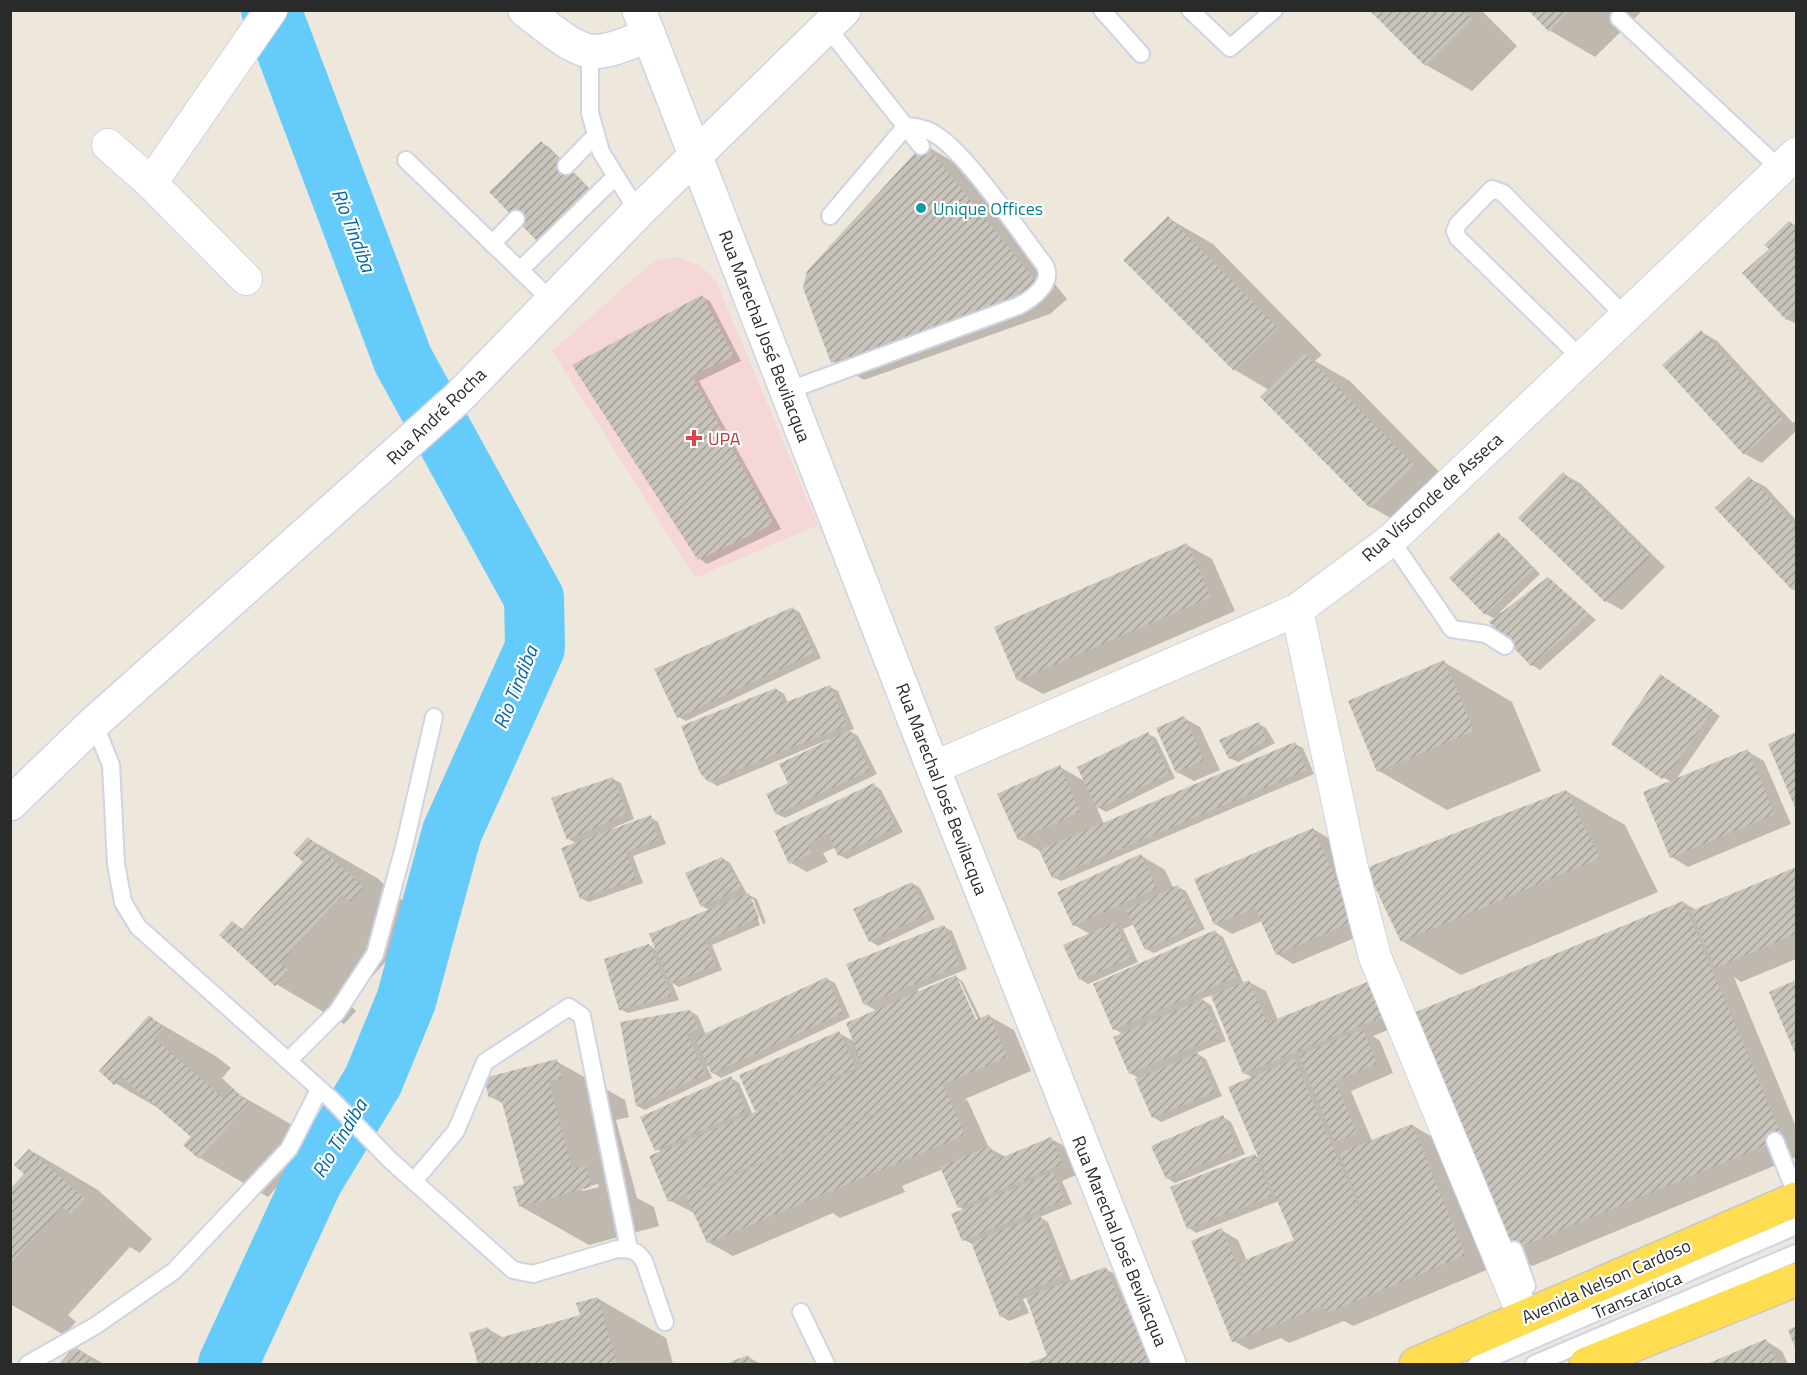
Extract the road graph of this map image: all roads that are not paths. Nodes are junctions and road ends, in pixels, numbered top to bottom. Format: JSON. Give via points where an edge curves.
{"nodes":[{"id":1,"x":272,"y":10,"type":"edge"},
{"id":2,"x":525,"y":10,"type":"edge"},
{"id":3,"x":1102,"y":10,"type":"edge"},
{"id":4,"x":1190,"y":10,"type":"edge"},
{"id":5,"x":1274,"y":10,"type":"edge"},
{"id":6,"x":1618,"y":18,"type":"dead end"},
{"id":7,"x":835,"y":19,"type":"edge"},
{"id":8,"x":644,"y":23,"type":"edge"},
{"id":9,"x":590,"y":51,"type":"junction"},
{"id":10,"x":1141,"y":54,"type":"dead end"},
{"id":11,"x":906,"y":126,"type":"junction"},
{"id":12,"x":596,"y":135,"type":"junction"},
{"id":13,"x":108,"y":145,"type":"dead end"},
{"id":14,"x":921,"y":146,"type":"dead end"},
{"id":15,"x":695,"y":157,"type":"junction"},
{"id":16,"x":406,"y":160,"type":"dead end"},
{"id":17,"x":1788,"y":161,"type":"edge"},
{"id":18,"x":566,"y":166,"type":"dead end"},
{"id":19,"x":615,"y":177,"type":"junction"},
{"id":20,"x":151,"y":183,"type":"junction"},
{"id":21,"x":638,"y":212,"type":"junction"},
{"id":22,"x":830,"y":216,"type":"dead end"},
{"id":23,"x":516,"y":219,"type":"dead end"},
{"id":24,"x":492,"y":244,"type":"junction"},
{"id":25,"x":520,"y":270,"type":"junction"},
{"id":26,"x":246,"y":279,"type":"dead end"},
{"id":27,"x":552,"y":301,"type":"junction"},
{"id":28,"x":1625,"y":316,"type":"junction"},
{"id":29,"x":1581,"y":358,"type":"junction"},
{"id":30,"x":787,"y":392,"type":"junction"},
{"id":31,"x":1391,"y":540,"type":"junction"},
{"id":32,"x":1297,"y":610,"type":"junction"},
{"id":33,"x":1505,"y":646,"type":"dead end"},
{"id":34,"x":434,"y":717,"type":"dead end"},
{"id":35,"x":94,"y":723,"type":"junction"},
{"id":36,"x":933,"y":768,"type":"junction"},
{"id":37,"x":10,"y":804,"type":"edge"},
{"id":38,"x":288,"y":1062,"type":"junction"},
{"id":39,"x":325,"y":1095,"type":"junction"},
{"id":40,"x":1775,"y":1142,"type":"dead end"},
{"id":41,"x":414,"y":1181,"type":"junction"},
{"id":42,"x":1797,"y":1194,"type":"edge"},
{"id":43,"x":1797,"y":1199,"type":"edge"},
{"id":44,"x":1797,"y":1226,"type":"edge"},
{"id":45,"x":629,"y":1249,"type":"junction"},
{"id":46,"x":1514,"y":1250,"type":"dead end"},
{"id":47,"x":1797,"y":1253,"type":"edge"},
{"id":48,"x":1797,"y":1280,"type":"edge"},
{"id":49,"x":801,"y":1312,"type":"dead end"},
{"id":50,"x":1530,"y":1315,"type":"junction"},
{"id":51,"x":665,"y":1322,"type":"dead end"},
{"id":52,"x":28,"y":1365,"type":"edge"},
{"id":53,"x":826,"y":1365,"type":"edge"},
{"id":54,"x":1169,"y":1365,"type":"edge"},
{"id":55,"x":1416,"y":1365,"type":"edge"},
{"id":56,"x":1477,"y":1365,"type":"edge"},
{"id":57,"x":1534,"y":1365,"type":"edge"},
{"id":58,"x":1586,"y":1365,"type":"edge"},
{"id":59,"x":1615,"y":1365,"type":"edge"},
{"id":60,"x":1626,"y":1365,"type":"edge"}],
"edges":[{"from":1,"to":20,"type":"street"},
{"from":2,"to":9,"type":"street"},
{"from":3,"to":10,"type":"lane"},
{"from":4,"to":5,"type":"lane","via":[[1230,48]]},
{"from":6,"to":17,"type":"lane"},
{"from":7,"to":11,"type":"lane"},
{"from":7,"to":15,"type":"street","name":"Rua André Rocha"},
{"from":8,"to":9,"type":"street","via":[[616,47]]},
{"from":8,"to":15,"type":"street","name":"Rua Marechal José Bevilacqua"},
{"from":9,"to":12,"type":"lane","via":[[590,113]]},
{"from":11,"to":14,"type":"lane"},
{"from":11,"to":22,"type":"lane"},
{"from":11,"to":30,"type":"lane","via":[[934,133],[959,155],[1044,264],[1048,280],[1018,306]]},
{"from":12,"to":18,"type":"lane"},
{"from":12,"to":19,"type":"lane"},
{"from":13,"to":20,"type":"street"},
{"from":15,"to":21,"type":"street","name":"Rua André Rocha"},
{"from":15,"to":30,"type":"street","name":"Rua Marechal José Bevilacqua"},
{"from":16,"to":24,"type":"lane"},
{"from":17,"to":28,"type":"street","name":"Rua Visconde de Asseca"},
{"from":19,"to":21,"type":"lane"},
{"from":19,"to":25,"type":"lane"},
{"from":20,"to":26,"type":"street"},
{"from":21,"to":27,"type":"street","name":"Rua André Rocha"},
{"from":23,"to":24,"type":"lane"},
{"from":24,"to":25,"type":"lane"},
{"from":25,"to":27,"type":"lane"},
{"from":27,"to":35,"type":"street","name":"Rua André Rocha","via":[[393,458]]},
{"from":28,"to":29,"type":"street","name":"Rua Visconde de Asseca"},
{"from":28,"to":29,"type":"lane","via":[[1503,193],[1492,189],[1458,224],[1458,238]]},
{"from":29,"to":31,"type":"street","name":"Rua Visconde de Asseca"},
{"from":30,"to":36,"type":"street","name":"Rua Marechal José Bevilacqua"},
{"from":31,"to":32,"type":"street","name":"Rua Visconde de Asseca"},
{"from":31,"to":33,"type":"lane","via":[[1452,629],[1486,634]]},
{"from":32,"to":36,"type":"street","name":"Rua Visconde de Asseca"},
{"from":32,"to":50,"type":"street","via":[[1375,957]]},
{"from":34,"to":38,"type":"lane","via":[[375,954],[337,1012]]},
{"from":35,"to":37,"type":"street","name":"Rua André Rocha"},
{"from":35,"to":38,"type":"lane","via":[[111,765],[116,864],[123,902],[138,927]]},
{"from":36,"to":54,"type":"street","name":"Rua Marechal José Bevilacqua"},
{"from":38,"to":39,"type":"lane"},
{"from":39,"to":41,"type":"lane"},
{"from":39,"to":52,"type":"lane","via":[[289,1149],[174,1271],[95,1326]]},
{"from":40,"to":42,"type":"lane"},
{"from":41,"to":45,"type":"lane","via":[[513,1270],[523,1274]]},
{"from":41,"to":45,"type":"lane","via":[[456,1131],[485,1062],[569,1007],[582,1016]]},
{"from":43,"to":50,"type":"main road","name":"Avenida Nelson Cardoso"},
{"from":44,"to":56,"type":"lane","name":"Transcarioca"},
{"from":45,"to":51,"type":"lane","via":[[639,1253],[644,1261]]},
{"from":46,"to":50,"type":"lane"},
{"from":47,"to":57,"type":"lane","name":"Transcarioca"},
{"from":48,"to":58,"type":"main road"},
{"from":49,"to":53,"type":"lane"},
{"from":50,"to":55,"type":"main road","name":"Avenida Nelson Cardoso"},
{"from":59,"to":60,"type":"street"}]}
